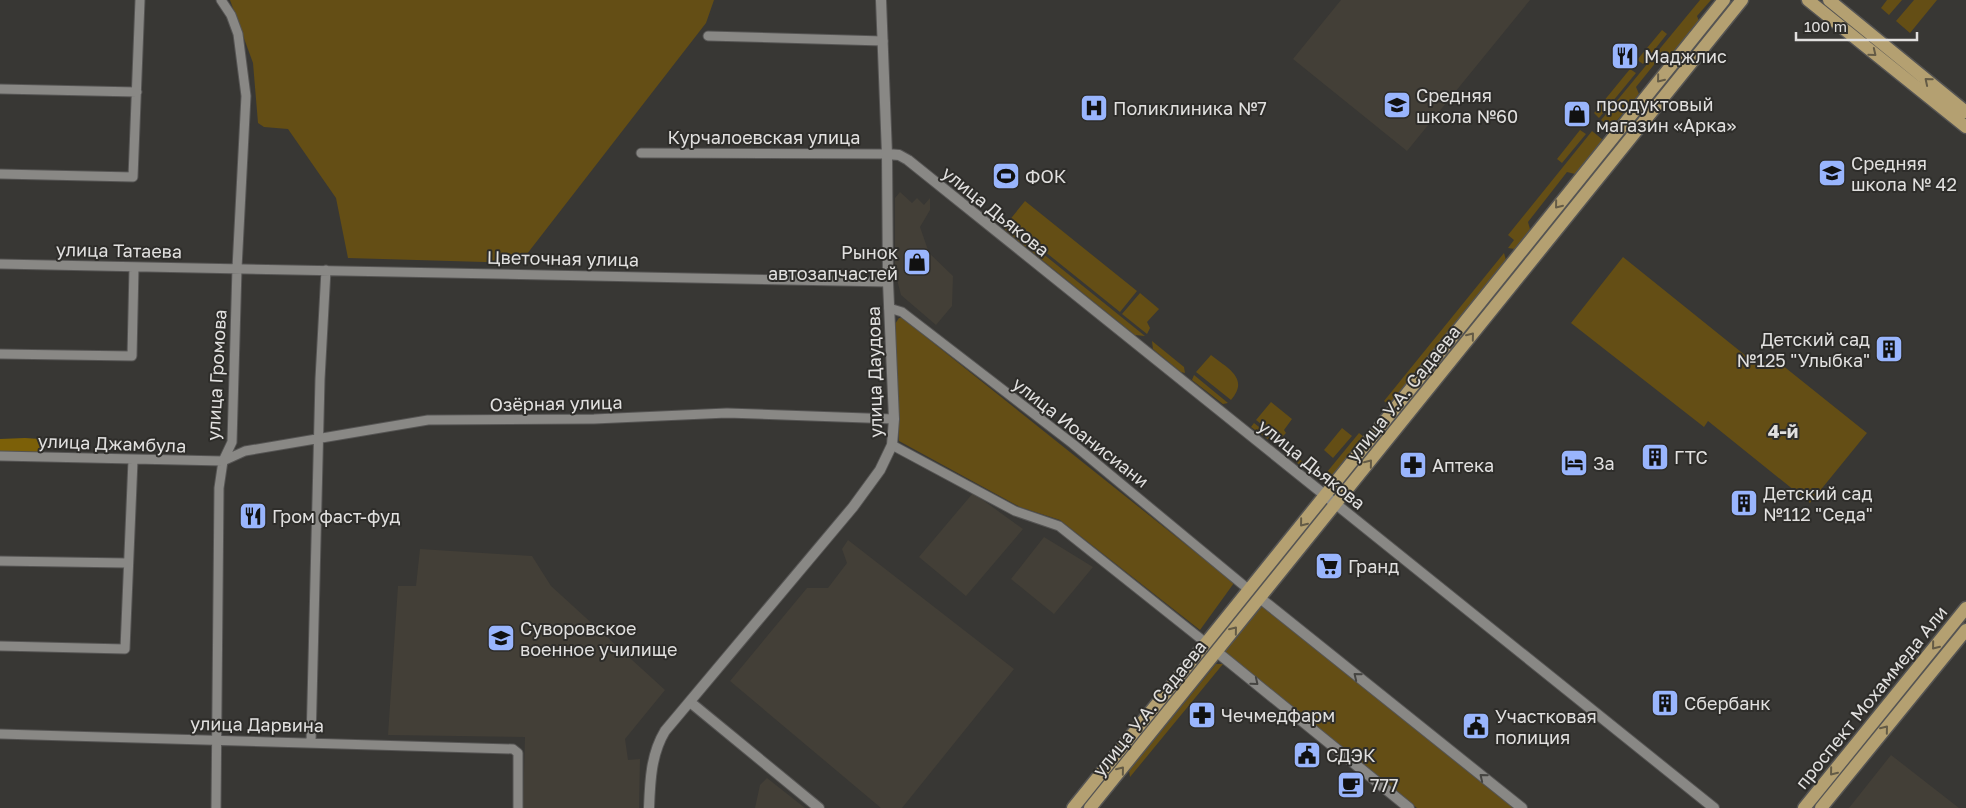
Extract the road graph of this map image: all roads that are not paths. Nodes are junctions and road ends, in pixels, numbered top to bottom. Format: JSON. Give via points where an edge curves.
{"nodes":[{"id":1,"x":140,"y":0,"type":"edge"},
{"id":2,"x":221,"y":0,"type":"edge"},
{"id":3,"x":881,"y":0,"type":"edge"},
{"id":4,"x":1724,"y":0,"type":"edge"},
{"id":5,"x":1742,"y":0,"type":"edge"},
{"id":6,"x":1808,"y":0,"type":"edge"},
{"id":7,"x":1829,"y":0,"type":"edge"},
{"id":8,"x":708,"y":36,"type":"dead end"},
{"id":9,"x":883,"y":41,"type":"junction"},
{"id":10,"x":0,"y":89,"type":"edge"},
{"id":11,"x":137,"y":92,"type":"junction"},
{"id":12,"x":1966,"y":112,"type":"edge"},
{"id":13,"x":1966,"y":128,"type":"edge"},
{"id":14,"x":640,"y":153,"type":"dead end"},
{"id":15,"x":886,"y":154,"type":"junction"},
{"id":16,"x":0,"y":174,"type":"edge"},
{"id":17,"x":0,"y":264,"type":"edge"},
{"id":18,"x":134,"y":267,"type":"junction"},
{"id":19,"x":237,"y":268,"type":"junction"},
{"id":20,"x":326,"y":270,"type":"junction"},
{"id":21,"x":888,"y":282,"type":"junction"},
{"id":22,"x":889,"y":308,"type":"junction"},
{"id":23,"x":0,"y":354,"type":"edge"},
{"id":24,"x":894,"y":419,"type":"junction"},
{"id":25,"x":319,"y":439,"type":"junction"},
{"id":26,"x":892,"y":445,"type":"junction"},
{"id":27,"x":0,"y":456,"type":"edge"},
{"id":28,"x":133,"y":460,"type":"junction"},
{"id":29,"x":223,"y":461,"type":"junction"},
{"id":30,"x":1325,"y":495,"type":"junction"},
{"id":31,"x":1336,"y":504,"type":"junction"},
{"id":32,"x":0,"y":560,"type":"edge"},
{"id":33,"x":127,"y":563,"type":"junction"},
{"id":34,"x":1248,"y":590,"type":"junction"},
{"id":35,"x":1260,"y":598,"type":"junction"},
{"id":36,"x":1966,"y":608,"type":"edge"},
{"id":37,"x":1966,"y":630,"type":"edge"},
{"id":38,"x":1206,"y":643,"type":"junction"},
{"id":39,"x":0,"y":646,"type":"edge"},
{"id":40,"x":1217,"y":652,"type":"junction"},
{"id":41,"x":690,"y":702,"type":"junction"},
{"id":42,"x":0,"y":734,"type":"edge"},
{"id":43,"x":218,"y":739,"type":"junction"},
{"id":44,"x":311,"y":742,"type":"junction"},
{"id":45,"x":216,"y":808,"type":"edge"},
{"id":46,"x":518,"y":808,"type":"edge"},
{"id":47,"x":649,"y":808,"type":"edge"},
{"id":48,"x":819,"y":808,"type":"edge"},
{"id":49,"x":1073,"y":808,"type":"edge"},
{"id":50,"x":1090,"y":808,"type":"edge"},
{"id":51,"x":1410,"y":808,"type":"edge"},
{"id":52,"x":1522,"y":808,"type":"edge"},
{"id":53,"x":1714,"y":808,"type":"edge"},
{"id":54,"x":1804,"y":808,"type":"edge"},
{"id":55,"x":1821,"y":808,"type":"edge"}],
"edges":[{"from":1,"to":11,"type":"street"},
{"from":2,"to":19,"type":"street","name":"улица Громова","via":[[231,14],[238,34],[246,96]]},
{"from":3,"to":9,"type":"street","name":"улица Даудова"},
{"from":4,"to":30,"type":"main road","name":"улица У.А. Садаева","one_way":true},
{"from":31,"to":5,"type":"main road","name":"улица У.А. Садаева","one_way":true},
{"from":6,"to":13,"type":"main road","one_way":true},
{"from":12,"to":7,"type":"main road","one_way":true},
{"from":8,"to":9,"type":"street"},
{"from":9,"to":15,"type":"street","name":"улица Даудова"},
{"from":10,"to":11,"type":"street"},
{"from":11,"to":16,"type":"street","via":[[133,178]]},
{"from":14,"to":15,"type":"street","name":"Курчалоевская улица"},
{"from":15,"to":21,"type":"street","name":"улица Даудова"},
{"from":15,"to":30,"type":"street","name":"улица Дьякова","via":[[908,160]]},
{"from":17,"to":18,"type":"street","name":"улица Татаева"},
{"from":18,"to":19,"type":"street","name":"улица Татаева"},
{"from":18,"to":23,"type":"street","via":[[132,356]]},
{"from":19,"to":20,"type":"street","name":"Цветочная улица"},
{"from":19,"to":29,"type":"street","name":"улица Громова","via":[[232,442]]},
{"from":20,"to":21,"type":"street","name":"Цветочная улица"},
{"from":20,"to":25,"type":"street"},
{"from":21,"to":22,"type":"street","name":"улица Даудова"},
{"from":22,"to":24,"type":"street","name":"улица Даудова"},
{"from":22,"to":34,"type":"street","name":"улица Иоанисиани","via":[[902,312],[1073,444]]},
{"from":24,"to":25,"type":"street","name":"Озёрная улица","via":[[727,413],[594,420],[428,420]]},
{"from":24,"to":26,"type":"street","name":"улица Даудова"},
{"from":25,"to":29,"type":"street","name":"Озёрная улица","via":[[246,452]]},
{"from":25,"to":44,"type":"street"},
{"from":26,"to":38,"type":"street","via":[[1015,511],[1059,526]]},
{"from":26,"to":41,"type":"street","name":"улица Даудова","via":[[880,470],[853,507]]},
{"from":27,"to":28,"type":"street","name":"улица Джамбула"},
{"from":28,"to":29,"type":"street","name":"улица Джамбула"},
{"from":28,"to":33,"type":"street"},
{"from":29,"to":43,"type":"street","name":"улица Громова","via":[[219,488]]},
{"from":30,"to":31,"type":"street","name":"улица Дьякова"},
{"from":30,"to":34,"type":"main road","name":"улица У.А. Садаева","one_way":true},
{"from":31,"to":35,"type":"main road","name":"улица У.А. Садаева"},
{"from":31,"to":53,"type":"street","name":"улица Дьякова"},
{"from":32,"to":33,"type":"street"},
{"from":33,"to":39,"type":"street","via":[[125,649]]},
{"from":34,"to":38,"type":"main road","name":"улица У.А. Садаева"},
{"from":40,"to":35,"type":"main road","name":"улица У.А. Садаева","one_way":true},
{"from":52,"to":35,"type":"street","one_way":true},
{"from":36,"to":54,"type":"main road","name":"проспект Мохаммеда Али","one_way":true},
{"from":55,"to":37,"type":"main road","name":"проспект Мохаммеда Али","one_way":true},
{"from":38,"to":49,"type":"main road","name":"улица У.А. Садаева"},
{"from":50,"to":40,"type":"main road","name":"улица У.А. Садаева","one_way":true},
{"from":40,"to":51,"type":"street","one_way":true},
{"from":41,"to":47,"type":"street","name":"улица Даудова","via":[[657,745]]},
{"from":41,"to":48,"type":"street"},
{"from":42,"to":43,"type":"street","name":"улица Дарвина"},
{"from":43,"to":44,"type":"street","name":"улица Дарвина"},
{"from":43,"to":45,"type":"street","name":"улица Громова"},
{"from":44,"to":46,"type":"street","name":"улица Дарвина","via":[[513,749],[518,754]]}]}
